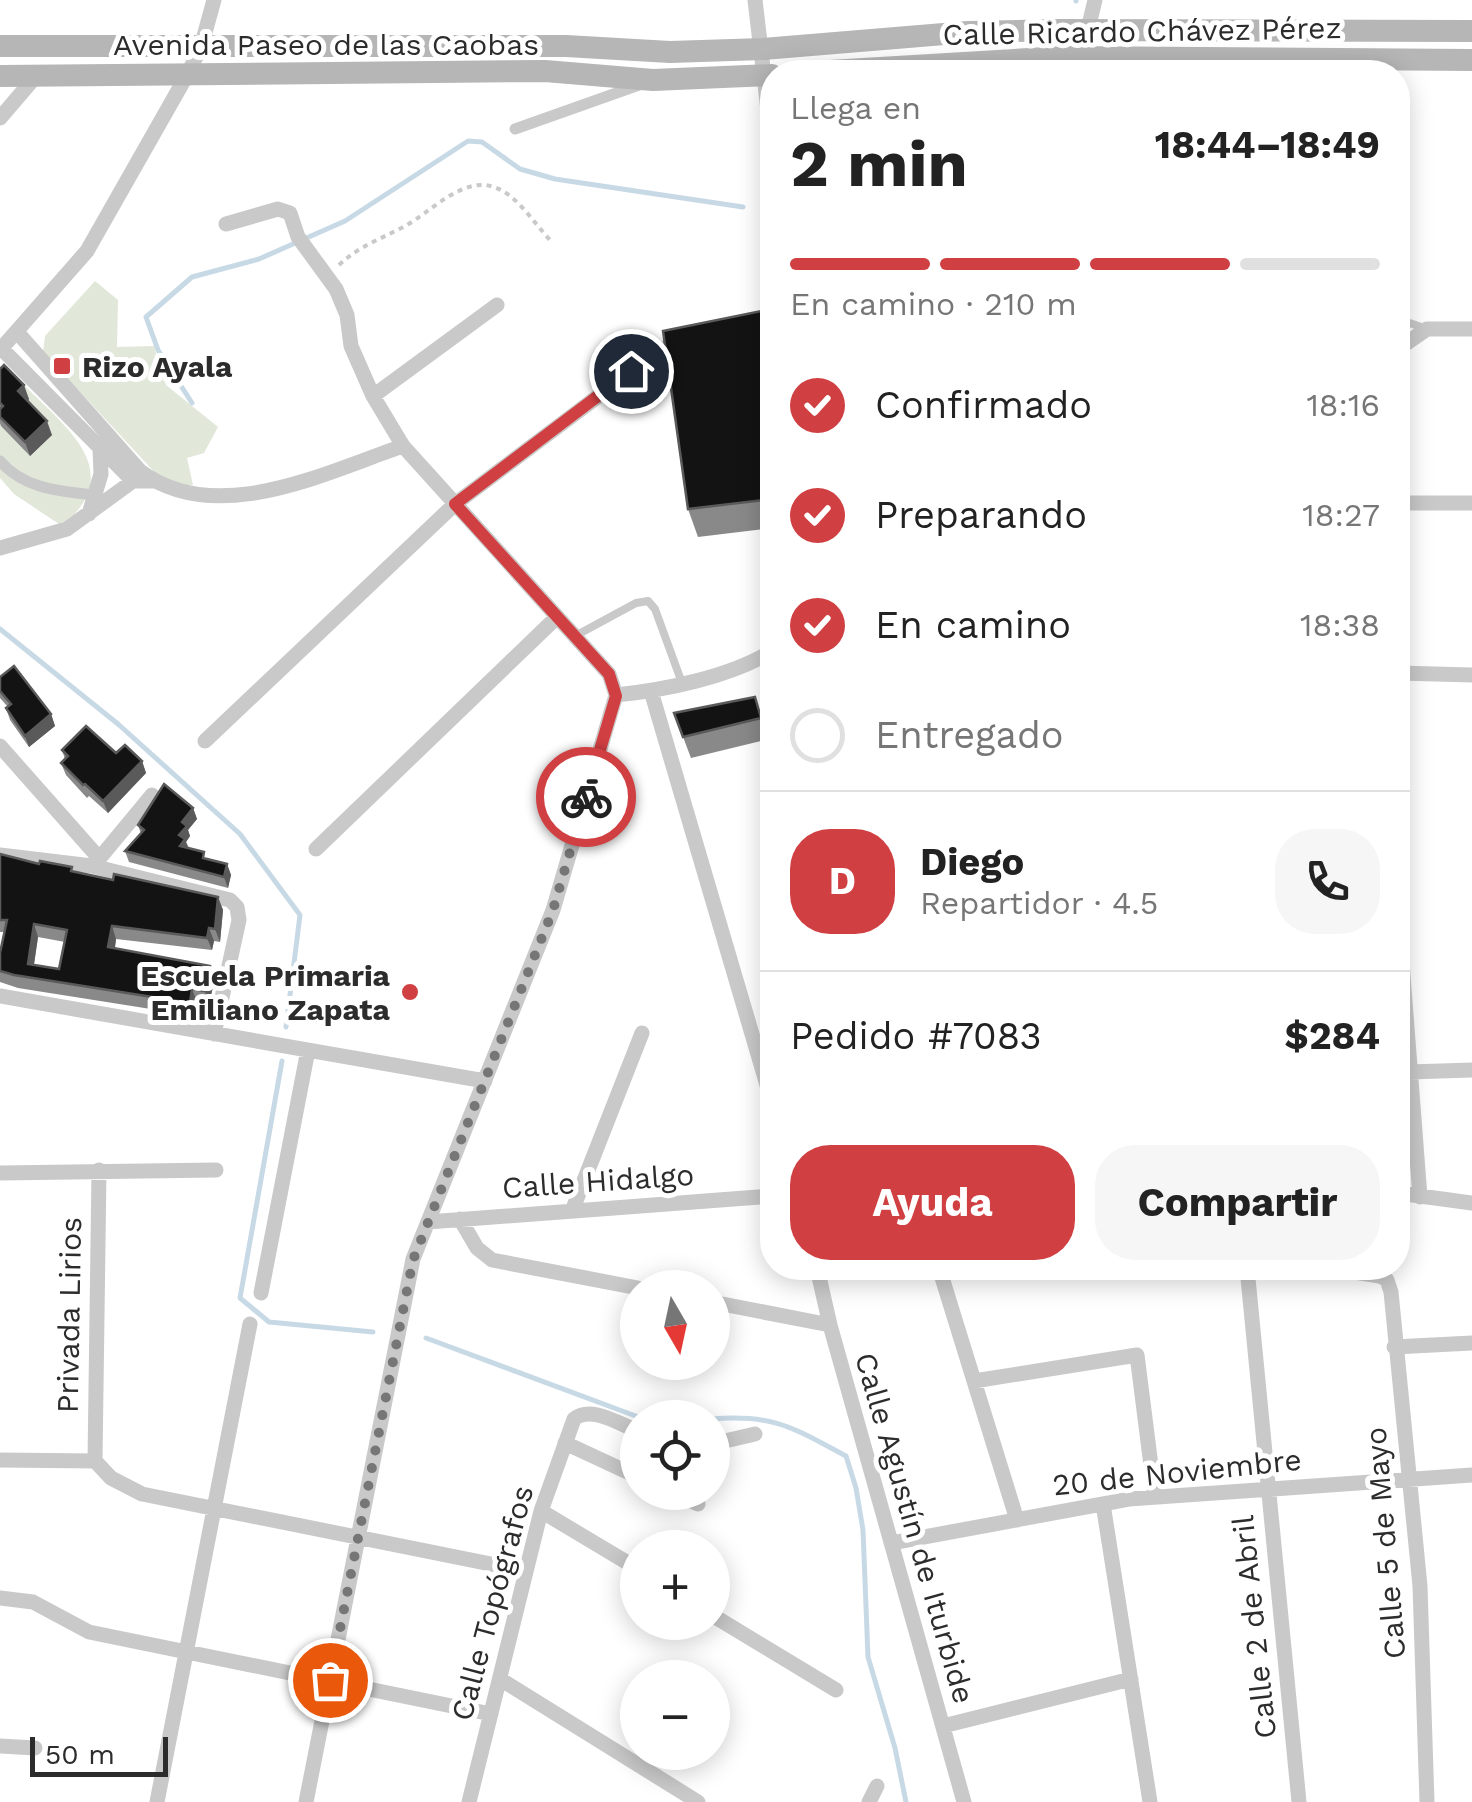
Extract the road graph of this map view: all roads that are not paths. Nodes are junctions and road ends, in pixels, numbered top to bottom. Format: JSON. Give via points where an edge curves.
{"nodes":[{"id":1,"x":214,"y":0,"type":"edge"},
{"id":2,"x":754,"y":0,"type":"edge"},
{"id":3,"x":1094,"y":0,"type":"edge"},
{"id":4,"x":1088,"y":29,"type":"junction"},
{"id":5,"x":1061,"y":30,"type":"junction"},
{"id":6,"x":1472,"y":31,"type":"edge"},
{"id":7,"x":0,"y":46,"type":"edge"},
{"id":8,"x":201,"y":47,"type":"junction"},
{"id":9,"x":763,"y":49,"type":"junction"},
{"id":10,"x":670,"y":52,"type":"joint"},
{"id":11,"x":1062,"y":57,"type":"junction"},
{"id":12,"x":765,"y":60,"type":"edge"},
{"id":13,"x":1012,"y":60,"type":"edge"},
{"id":14,"x":1472,"y":60,"type":"edge"},
{"id":15,"x":187,"y":75,"type":"junction"},
{"id":16,"x":0,"y":76,"type":"edge"},
{"id":17,"x":36,"y":76,"type":"junction"},
{"id":18,"x":760,"y":76,"type":"edge"},
{"id":19,"x":652,"y":80,"type":"junction"},
{"id":20,"x":0,"y":118,"type":"edge"},
{"id":21,"x":515,"y":129,"type":"dead end"},
{"id":22,"x":226,"y":224,"type":"dead end"},
{"id":23,"x":496,"y":305,"type":"dead end"},
{"id":24,"x":1410,"y":324,"type":"edge"},
{"id":25,"x":1426,"y":329,"type":"junction"},
{"id":26,"x":1472,"y":329,"type":"edge"},
{"id":27,"x":17,"y":332,"type":"junction"},
{"id":28,"x":698,"y":340,"type":"edge"},
{"id":29,"x":1410,"y":340,"type":"edge"},
{"id":30,"x":1,"y":349,"type":"edge"},
{"id":31,"x":373,"y":396,"type":"junction"},
{"id":32,"x":402,"y":446,"type":"junction"},
{"id":33,"x":100,"y":449,"type":"junction"},
{"id":34,"x":0,"y":462,"type":"edge"},
{"id":35,"x":136,"y":476,"type":"junction"},
{"id":36,"x":94,"y":495,"type":"junction"},
{"id":37,"x":1472,"y":503,"type":"edge"},
{"id":38,"x":455,"y":504,"type":"junction"},
{"id":39,"x":1410,"y":504,"type":"edge"},
{"id":40,"x":88,"y":516,"type":"junction"},
{"id":41,"x":0,"y":548,"type":"edge"},
{"id":42,"x":557,"y":616,"type":"junction"},
{"id":43,"x":575,"y":636,"type":"junction"},
{"id":44,"x":760,"y":659,"type":"edge"},
{"id":45,"x":1410,"y":673,"type":"edge"},
{"id":46,"x":1472,"y":675,"type":"edge"},
{"id":47,"x":682,"y":683,"type":"junction"},
{"id":48,"x":651,"y":692,"type":"junction"},
{"id":49,"x":616,"y":696,"type":"junction"},
{"id":50,"x":204,"y":741,"type":"dead end"},
{"id":51,"x":0,"y":746,"type":"edge"},
{"id":52,"x":152,"y":795,"type":"edge"},
{"id":53,"x":316,"y":849,"type":"dead end"},
{"id":54,"x":0,"y":855,"type":"edge"},
{"id":55,"x":96,"y":862,"type":"junction"},
{"id":56,"x":0,"y":996,"type":"edge"},
{"id":57,"x":642,"y":1033,"type":"dead end"},
{"id":58,"x":214,"y":1034,"type":"junction"},
{"id":59,"x":308,"y":1050,"type":"junction"},
{"id":60,"x":760,"y":1061,"type":"edge"},
{"id":61,"x":1472,"y":1070,"type":"edge"},
{"id":62,"x":1410,"y":1072,"type":"joint"},
{"id":63,"x":484,"y":1082,"type":"junction"},
{"id":64,"x":99,"y":1170,"type":"junction"},
{"id":65,"x":216,"y":1170,"type":"dead end"},
{"id":66,"x":0,"y":1173,"type":"edge"},
{"id":67,"x":1410,"y":1195,"type":"edge"},
{"id":68,"x":760,"y":1197,"type":"edge"},
{"id":69,"x":1420,"y":1197,"type":"junction"},
{"id":70,"x":1472,"y":1203,"type":"edge"},
{"id":71,"x":572,"y":1211,"type":"junction"},
{"id":72,"x":460,"y":1219,"type":"junction"},
{"id":73,"x":428,"y":1222,"type":"junction"},
{"id":74,"x":820,"y":1280,"type":"edge"},
{"id":75,"x":943,"y":1280,"type":"edge"},
{"id":76,"x":1248,"y":1280,"type":"edge"},
{"id":77,"x":1387,"y":1280,"type":"edge"},
{"id":78,"x":620,"y":1285,"type":"edge"},
{"id":79,"x":261,"y":1292,"type":"dead end"},
{"id":80,"x":730,"y":1306,"type":"edge"},
{"id":81,"x":250,"y":1324,"type":"dead end"},
{"id":82,"x":830,"y":1325,"type":"junction"},
{"id":83,"x":1472,"y":1342,"type":"edge"},
{"id":84,"x":1394,"y":1346,"type":"junction"},
{"id":85,"x":974,"y":1381,"type":"junction"},
{"id":86,"x":620,"y":1424,"type":"edge"},
{"id":87,"x":755,"y":1434,"type":"dead end"},
{"id":88,"x":730,"y":1440,"type":"edge"},
{"id":89,"x":565,"y":1444,"type":"junction"},
{"id":90,"x":0,"y":1460,"type":"edge"},
{"id":91,"x":95,"y":1461,"type":"junction"},
{"id":92,"x":620,"y":1469,"type":"edge"},
{"id":93,"x":1472,"y":1476,"type":"edge"},
{"id":94,"x":1408,"y":1478,"type":"junction"},
{"id":95,"x":1268,"y":1488,"type":"junction"},
{"id":96,"x":1155,"y":1497,"type":"junction"},
{"id":97,"x":1104,"y":1504,"type":"junction"},
{"id":98,"x":214,"y":1507,"type":"junction"},
{"id":99,"x":542,"y":1511,"type":"junction"},
{"id":100,"x":1016,"y":1520,"type":"junction"},
{"id":101,"x":358,"y":1536,"type":"junction"},
{"id":102,"x":891,"y":1543,"type":"junction"},
{"id":103,"x":620,"y":1558,"type":"edge"},
{"id":104,"x":526,"y":1571,"type":"junction"},
{"id":105,"x":0,"y":1598,"type":"edge"},
{"id":106,"x":730,"y":1626,"type":"edge"},
{"id":107,"x":186,"y":1650,"type":"junction"},
{"id":108,"x":1130,"y":1678,"type":"junction"},
{"id":109,"x":500,"y":1679,"type":"junction"},
{"id":110,"x":330,"y":1680,"type":"junction"},
{"id":111,"x":836,"y":1690,"type":"dead end"},
{"id":112,"x":491,"y":1714,"type":"junction"},
{"id":113,"x":943,"y":1726,"type":"junction"},
{"id":114,"x":0,"y":1746,"type":"edge"},
{"id":115,"x":35,"y":1748,"type":"dead end"},
{"id":116,"x":157,"y":1802,"type":"edge"},
{"id":117,"x":306,"y":1802,"type":"edge"},
{"id":118,"x":469,"y":1802,"type":"edge"},
{"id":119,"x":698,"y":1802,"type":"edge"},
{"id":120,"x":964,"y":1802,"type":"edge"},
{"id":121,"x":1150,"y":1802,"type":"edge"},
{"id":122,"x":1299,"y":1802,"type":"edge"},
{"id":123,"x":1426,"y":1802,"type":"edge"}],
"edges":[{"from":1,"to":8,"type":"street"},
{"from":2,"to":9,"type":"street"},
{"from":3,"to":4,"type":"street"},
{"from":4,"to":5,"type":"main road","name":"Calle Ricardo Chávez Pérez"},
{"from":4,"to":6,"type":"main road","name":"Calle Ricardo Chávez Pérez"},
{"from":5,"to":9,"type":"main road","name":"Calle Ricardo Chávez Pérez"},
{"from":5,"to":11,"type":"main road"},
{"from":7,"to":8,"type":"main road","name":"Avenida Paseo de las Caobas"},
{"from":8,"to":10,"type":"main road","name":"Avenida Paseo de las Caobas"},
{"from":8,"to":15,"type":"street"},
{"from":9,"to":10,"type":"main road","name":"Calle Ricardo Chávez Pérez"},
{"from":9,"to":12,"type":"street"},
{"from":11,"to":13,"type":"main road","name":"Calle Ricardo Chávez Pérez"},
{"from":11,"to":14,"type":"main road","name":"Calle Ricardo Chávez Pérez"},
{"from":15,"to":17,"type":"main road","name":"Avenida Paseo de las Caobas"},
{"from":15,"to":19,"type":"main road","name":"Avenida Paseo de las Caobas","via":[[545,71]]},
{"from":15,"to":27,"type":"street","via":[[86,250]]},
{"from":16,"to":17,"type":"main road","name":"Avenida Paseo de las Caobas"},
{"from":17,"to":20,"type":"street"},
{"from":18,"to":19,"type":"main road"},
{"from":19,"to":21,"type":"street"},
{"from":22,"to":31,"type":"street","via":[[290,213],[347,315],[351,346]]},
{"from":23,"to":31,"type":"street"},
{"from":24,"to":25,"type":"lane"},
{"from":25,"to":26,"type":"street"},
{"from":25,"to":29,"type":"street"},
{"from":27,"to":30,"type":"street"},
{"from":27,"to":35,"type":"street"},
{"from":28,"to":38,"type":"street","via":[[661,349]]},
{"from":30,"to":33,"type":"street"},
{"from":31,"to":32,"type":"street"},
{"from":32,"to":35,"type":"street","via":[[269,492],[188,495]]},
{"from":32,"to":38,"type":"street"},
{"from":33,"to":35,"type":"street"},
{"from":33,"to":36,"type":"street"},
{"from":34,"to":36,"type":"street","via":[[14,478]]},
{"from":35,"to":40,"type":"street"},
{"from":36,"to":40,"type":"street"},
{"from":37,"to":39,"type":"street"},
{"from":38,"to":42,"type":"street"},
{"from":38,"to":50,"type":"street"},
{"from":40,"to":41,"type":"street","via":[[67,529]]},
{"from":42,"to":43,"type":"street"},
{"from":42,"to":53,"type":"street"},
{"from":43,"to":47,"type":"lane","via":[[648,601]]},
{"from":43,"to":49,"type":"street","via":[[609,674]]},
{"from":44,"to":47,"type":"street"},
{"from":45,"to":46,"type":"street"},
{"from":47,"to":48,"type":"street"},
{"from":48,"to":49,"type":"street"},
{"from":48,"to":60,"type":"street"},
{"from":49,"to":63,"type":"street","via":[[553,910]]},
{"from":51,"to":55,"type":"street"},
{"from":52,"to":55,"type":"street"},
{"from":54,"to":55,"type":"street"},
{"from":55,"to":58,"type":"street","via":[[237,907]]},
{"from":56,"to":58,"type":"street"},
{"from":57,"to":71,"type":"street"},
{"from":58,"to":59,"type":"street"},
{"from":59,"to":63,"type":"street"},
{"from":59,"to":79,"type":"street"},
{"from":61,"to":62,"type":"street"},
{"from":62,"to":69,"type":"street"},
{"from":63,"to":73,"type":"street"},
{"from":64,"to":65,"type":"street"},
{"from":64,"to":66,"type":"street"},
{"from":64,"to":91,"type":"street","name":"Privada Lirios"},
{"from":67,"to":69,"type":"street"},
{"from":68,"to":71,"type":"street","name":"Calle Hidalgo"},
{"from":69,"to":70,"type":"street"},
{"from":71,"to":72,"type":"street","name":"Calle Hidalgo"},
{"from":72,"to":73,"type":"street","name":"Calle Hidalgo"},
{"from":72,"to":78,"type":"street","via":[[492,1260]]},
{"from":73,"to":101,"type":"street","via":[[413,1260]]},
{"from":74,"to":82,"type":"street","name":"Calle Agustín de Iturbide"},
{"from":75,"to":85,"type":"street"},
{"from":76,"to":95,"type":"street","name":"Calle 2 de Abril"},
{"from":77,"to":84,"type":"street","name":"Calle 5 de Mayo"},
{"from":80,"to":82,"type":"street"},
{"from":81,"to":98,"type":"street"},
{"from":82,"to":102,"type":"street","name":"Calle Agustín de Iturbide"},
{"from":83,"to":84,"type":"street"},
{"from":84,"to":94,"type":"street","name":"Calle 5 de Mayo"},
{"from":85,"to":96,"type":"street","via":[[1138,1354]]},
{"from":85,"to":100,"type":"street"},
{"from":86,"to":89,"type":"street","name":"Calle Topógrafos","via":[[580,1413]]},
{"from":87,"to":88,"type":"street"},
{"from":89,"to":92,"type":"street"},
{"from":89,"to":99,"type":"street","name":"Calle Topógrafos"},
{"from":90,"to":91,"type":"street"},
{"from":91,"to":98,"type":"street","via":[[142,1494]]},
{"from":93,"to":94,"type":"street","name":"20 de Noviembre"},
{"from":94,"to":95,"type":"street","name":"20 de Noviembre"},
{"from":94,"to":123,"type":"street","name":"Calle 5 de Mayo","via":[[1420,1586]]},
{"from":95,"to":96,"type":"street","name":"20 de Noviembre"},
{"from":95,"to":122,"type":"street","name":"Calle 2 de Abril"},
{"from":96,"to":97,"type":"street","name":"20 de Noviembre"},
{"from":97,"to":100,"type":"street","name":"20 de Noviembre"},
{"from":97,"to":108,"type":"street"},
{"from":98,"to":101,"type":"street"},
{"from":98,"to":107,"type":"street"},
{"from":99,"to":103,"type":"street"},
{"from":99,"to":104,"type":"street","name":"Calle Topógrafos"},
{"from":100,"to":102,"type":"street","name":"20 de Noviembre"},
{"from":101,"to":104,"type":"street"},
{"from":101,"to":110,"type":"street"},
{"from":102,"to":113,"type":"street","name":"Calle Agustín de Iturbide"},
{"from":104,"to":109,"type":"street","name":"Calle Topógrafos"},
{"from":105,"to":107,"type":"street","via":[[33,1602],[89,1632]]},
{"from":106,"to":111,"type":"street"},
{"from":107,"to":110,"type":"street"},
{"from":107,"to":116,"type":"street"},
{"from":108,"to":113,"type":"street"},
{"from":108,"to":121,"type":"street"},
{"from":109,"to":112,"type":"street","name":"Calle Topógrafos"},
{"from":109,"to":119,"type":"street"},
{"from":110,"to":112,"type":"street"},
{"from":110,"to":117,"type":"street"},
{"from":112,"to":118,"type":"street","name":"Calle Topógrafos"},
{"from":113,"to":120,"type":"street","name":"Calle Agustín de Iturbide"},
{"from":114,"to":115,"type":"street"}]}
